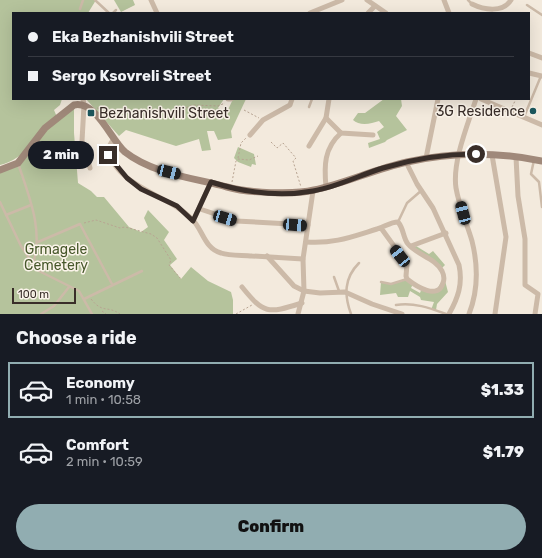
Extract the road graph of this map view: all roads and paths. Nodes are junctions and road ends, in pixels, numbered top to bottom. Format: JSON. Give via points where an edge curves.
{"nodes":[{"id":1,"x":83,"y":0,"type":"edge"},
{"id":2,"x":96,"y":0,"type":"edge"},
{"id":3,"x":151,"y":0,"type":"edge"},
{"id":4,"x":342,"y":0,"type":"edge"},
{"id":5,"x":368,"y":0,"type":"edge"},
{"id":6,"x":444,"y":0,"type":"edge"},
{"id":7,"x":511,"y":0,"type":"edge"},
{"id":8,"x":470,"y":2,"type":"edge"},
{"id":9,"x":528,"y":5,"type":"dead end"},
{"id":10,"x":375,"y":6,"type":"junction"},
{"id":11,"x":80,"y":9,"type":"dead end"},
{"id":12,"x":108,"y":12,"type":"edge"},
{"id":13,"x":157,"y":12,"type":"edge"},
{"id":14,"x":312,"y":12,"type":"edge"},
{"id":15,"x":369,"y":12,"type":"edge"},
{"id":16,"x":384,"y":12,"type":"edge"},
{"id":17,"x":449,"y":12,"type":"edge"},
{"id":18,"x":542,"y":14,"type":"edge"},
{"id":19,"x":530,"y":52,"type":"edge"},
{"id":20,"x":542,"y":58,"type":"edge"},
{"id":21,"x":530,"y":73,"type":"edge"},
{"id":22,"x":541,"y":76,"type":"edge"},
{"id":23,"x":228,"y":100,"type":"edge"},
{"id":24,"x":292,"y":100,"type":"edge"},
{"id":25,"x":312,"y":100,"type":"edge"},
{"id":26,"x":330,"y":100,"type":"edge"},
{"id":27,"x":438,"y":100,"type":"edge"},
{"id":28,"x":476,"y":100,"type":"edge"},
{"id":29,"x":483,"y":100,"type":"edge"},
{"id":30,"x":516,"y":100,"type":"edge"},
{"id":31,"x":76,"y":102,"type":"edge"},
{"id":32,"x":84,"y":102,"type":"edge"},
{"id":33,"x":308,"y":107,"type":"dead end"},
{"id":34,"x":244,"y":110,"type":"dead end"},
{"id":35,"x":510,"y":111,"type":"junction"},
{"id":36,"x":524,"y":117,"type":"junction"},
{"id":37,"x":326,"y":118,"type":"junction"},
{"id":38,"x":263,"y":120,"type":"junction"},
{"id":39,"x":542,"y":125,"type":"edge"},
{"id":40,"x":341,"y":133,"type":"junction"},
{"id":41,"x":250,"y":135,"type":"joint"},
{"id":42,"x":373,"y":135,"type":"dead end"},
{"id":43,"x":114,"y":138,"type":"junction"},
{"id":44,"x":271,"y":142,"type":"dead end"},
{"id":45,"x":309,"y":146,"type":"dead end"},
{"id":46,"x":460,"y":154,"type":"junction"},
{"id":47,"x":492,"y":155,"type":"junction"},
{"id":48,"x":258,"y":156,"type":"dead end"},
{"id":49,"x":516,"y":157,"type":"junction"},
{"id":50,"x":426,"y":158,"type":"junction"},
{"id":51,"x":238,"y":159,"type":"junction"},
{"id":52,"x":538,"y":160,"type":"edge"},
{"id":53,"x":406,"y":162,"type":"junction"},
{"id":54,"x":18,"y":163,"type":"junction"},
{"id":55,"x":90,"y":168,"type":"dead end"},
{"id":56,"x":0,"y":170,"type":"edge"},
{"id":57,"x":211,"y":182,"type":"junction"},
{"id":58,"x":326,"y":187,"type":"junction"},
{"id":59,"x":232,"y":188,"type":"junction"},
{"id":60,"x":422,"y":190,"type":"junction"},
{"id":61,"x":302,"y":191,"type":"junction"},
{"id":62,"x":313,"y":191,"type":"junction"},
{"id":63,"x":0,"y":202,"type":"edge"},
{"id":64,"x":31,"y":205,"type":"junction"},
{"id":65,"x":542,"y":207,"type":"edge"},
{"id":66,"x":200,"y":209,"type":"junction"},
{"id":67,"x":6,"y":215,"type":"junction"},
{"id":68,"x":193,"y":221,"type":"junction"},
{"id":69,"x":398,"y":222,"type":"junction"},
{"id":70,"x":80,"y":224,"type":"junction"},
{"id":71,"x":308,"y":226,"type":"junction"},
{"id":72,"x":381,"y":228,"type":"junction"},
{"id":73,"x":446,"y":233,"type":"junction"},
{"id":74,"x":38,"y":242,"type":"junction"},
{"id":75,"x":306,"y":242,"type":"junction"},
{"id":76,"x":411,"y":246,"type":"junction"},
{"id":77,"x":267,"y":256,"type":"junction"},
{"id":78,"x":303,"y":259,"type":"junction"},
{"id":79,"x":33,"y":263,"type":"junction"},
{"id":80,"x":359,"y":263,"type":"dead end"},
{"id":81,"x":142,"y":271,"type":"dead end"},
{"id":82,"x":334,"y":277,"type":"dead end"},
{"id":83,"x":182,"y":279,"type":"dead end"},
{"id":84,"x":408,"y":279,"type":"junction"},
{"id":85,"x":382,"y":282,"type":"dead end"},
{"id":86,"x":112,"y":284,"type":"junction"},
{"id":87,"x":69,"y":287,"type":"junction"},
{"id":88,"x":242,"y":287,"type":"dead end"},
{"id":89,"x":304,"y":290,"type":"junction"},
{"id":90,"x":342,"y":291,"type":"junction"},
{"id":91,"x":84,"y":299,"type":"junction"},
{"id":92,"x":540,"y":300,"type":"edge"},
{"id":93,"x":302,"y":303,"type":"junction"},
{"id":94,"x":254,"y":304,"type":"junction"},
{"id":95,"x":396,"y":305,"type":"dead end"},
{"id":96,"x":102,"y":310,"type":"junction"},
{"id":97,"x":41,"y":314,"type":"edge"},
{"id":98,"x":92,"y":314,"type":"edge"},
{"id":99,"x":106,"y":314,"type":"edge"},
{"id":100,"x":120,"y":314,"type":"edge"},
{"id":101,"x":236,"y":314,"type":"edge"},
{"id":102,"x":298,"y":314,"type":"edge"},
{"id":103,"x":351,"y":314,"type":"edge"},
{"id":104,"x":402,"y":314,"type":"edge"},
{"id":105,"x":446,"y":314,"type":"edge"},
{"id":106,"x":449,"y":314,"type":"edge"},
{"id":107,"x":469,"y":314,"type":"edge"},
{"id":108,"x":495,"y":314,"type":"edge"},
{"id":109,"x":535,"y":314,"type":"edge"}],
"edges":[{"from":1,"to":11,"type":"lane"},
{"from":2,"to":12,"type":"lane"},
{"from":3,"to":13,"type":"street"},
{"from":4,"to":14,"type":"street"},
{"from":5,"to":10,"type":"street"},
{"from":6,"to":17,"type":"street"},
{"from":7,"to":8,"type":"street","via":[[500,9],[482,8]]},
{"from":9,"to":18,"type":"lane"},
{"from":10,"to":15,"type":"street"},
{"from":10,"to":16,"type":"street"},
{"from":19,"to":20,"type":"street"},
{"from":21,"to":22,"type":"street"},
{"from":22,"to":36,"type":"lane"},
{"from":23,"to":32,"type":"path","via":[[224,105],[218,106],[192,105],[167,117],[152,117]]},
{"from":24,"to":38,"type":"street","via":[[290,105]]},
{"from":25,"to":33,"type":"lane"},
{"from":26,"to":37,"type":"street"},
{"from":27,"to":50,"type":"street"},
{"from":28,"to":46,"type":"street"},
{"from":29,"to":35,"type":"street"},
{"from":30,"to":35,"type":"path"},
{"from":31,"to":32,"type":"street"},
{"from":31,"to":54,"type":"street","via":[[45,128]]},
{"from":32,"to":43,"type":"street"},
{"from":32,"to":55,"type":"street","via":[[82,141]]},
{"from":34,"to":38,"type":"path"},
{"from":35,"to":36,"type":"street"},
{"from":36,"to":39,"type":"street"},
{"from":37,"to":40,"type":"street"},
{"from":37,"to":45,"type":"street"},
{"from":38,"to":41,"type":"street"},
{"from":40,"to":42,"type":"street"},
{"from":40,"to":58,"type":"street","via":[[329,147],[326,155]]},
{"from":41,"to":51,"type":"path","via":[[241,143]]},
{"from":43,"to":57,"type":"street","via":[[122,149],[139,161],[155,168]]},
{"from":43,"to":68,"type":"street","via":[[107,150],[108,155],[127,178],[141,189],[177,206]]},
{"from":44,"to":61,"type":"path","via":[[277,148],[282,143],[296,158],[293,161]]},
{"from":46,"to":47,"type":"street"},
{"from":46,"to":50,"type":"street"},
{"from":46,"to":107,"type":"street","via":[[456,188],[472,243],[476,271],[476,288]]},
{"from":47,"to":49,"type":"street"},
{"from":47,"to":108,"type":"street","via":[[506,237]]},
{"from":48,"to":51,"type":"path","via":[[249,160]]},
{"from":49,"to":52,"type":"street"},
{"from":49,"to":92,"type":"street","via":[[518,196],[525,239],[525,285],[538,294]]},
{"from":50,"to":53,"type":"street"},
{"from":51,"to":59,"type":"path","via":[[234,164]]},
{"from":52,"to":65,"type":"lane","via":[[531,174],[539,182]]},
{"from":53,"to":58,"type":"street"},
{"from":53,"to":60,"type":"street"},
{"from":54,"to":56,"type":"street"},
{"from":54,"to":64,"type":"lane"},
{"from":57,"to":59,"type":"street"},
{"from":57,"to":66,"type":"street"},
{"from":58,"to":62,"type":"street"},
{"from":59,"to":61,"type":"street","via":[[278,192]]},
{"from":60,"to":69,"type":"lane","via":[[407,203]]},
{"from":60,"to":73,"type":"street"},
{"from":61,"to":62,"type":"street"},
{"from":62,"to":71,"type":"street"},
{"from":63,"to":67,"type":"lane"},
{"from":64,"to":67,"type":"lane"},
{"from":64,"to":74,"type":"lane"},
{"from":66,"to":68,"type":"street"},
{"from":66,"to":71,"type":"street","via":[[236,221]]},
{"from":67,"to":79,"type":"lane","via":[[21,246]]},
{"from":68,"to":77,"type":"street","via":[[209,246],[221,253]]},
{"from":69,"to":72,"type":"street"},
{"from":69,"to":76,"type":"street"},
{"from":70,"to":74,"type":"lane"},
{"from":70,"to":83,"type":"path","via":[[96,220],[151,234],[157,238],[171,260],[170,265]]},
{"from":70,"to":86,"type":"lane"},
{"from":71,"to":75,"type":"street"},
{"from":72,"to":75,"type":"street","via":[[336,242]]},
{"from":72,"to":84,"type":"street","via":[[407,264]]},
{"from":73,"to":76,"type":"street"},
{"from":73,"to":106,"type":"street","via":[[460,265],[461,275],[460,290]]},
{"from":74,"to":79,"type":"lane"},
{"from":75,"to":78,"type":"street"},
{"from":76,"to":84,"type":"street","via":[[442,270],[444,280],[442,287],[430,291]]},
{"from":77,"to":78,"type":"street"},
{"from":77,"to":89,"type":"street","via":[[294,286]]},
{"from":78,"to":89,"type":"street"},
{"from":79,"to":87,"type":"lane","via":[[38,270]]},
{"from":80,"to":90,"type":"lane"},
{"from":81,"to":86,"type":"lane"},
{"from":82,"to":90,"type":"lane"},
{"from":84,"to":85,"type":"lane","via":[[399,283]]},
{"from":86,"to":91,"type":"lane"},
{"from":87,"to":91,"type":"lane","via":[[79,291]]},
{"from":87,"to":97,"type":"lane","via":[[54,306]]},
{"from":88,"to":94,"type":"street"},
{"from":89,"to":90,"type":"street","via":[[320,293]]},
{"from":89,"to":93,"type":"street"},
{"from":90,"to":103,"type":"lane"},
{"from":90,"to":104,"type":"street"},
{"from":91,"to":96,"type":"path","via":[[90,297],[96,307]]},
{"from":91,"to":98,"type":"lane"},
{"from":92,"to":109,"type":"street"},
{"from":93,"to":94,"type":"street","via":[[274,313],[262,310]]},
{"from":93,"to":102,"type":"street"},
{"from":94,"to":101,"type":"path"},
{"from":95,"to":105,"type":"lane","via":[[415,304]]},
{"from":96,"to":99,"type":"path"},
{"from":96,"to":100,"type":"path"}]}
